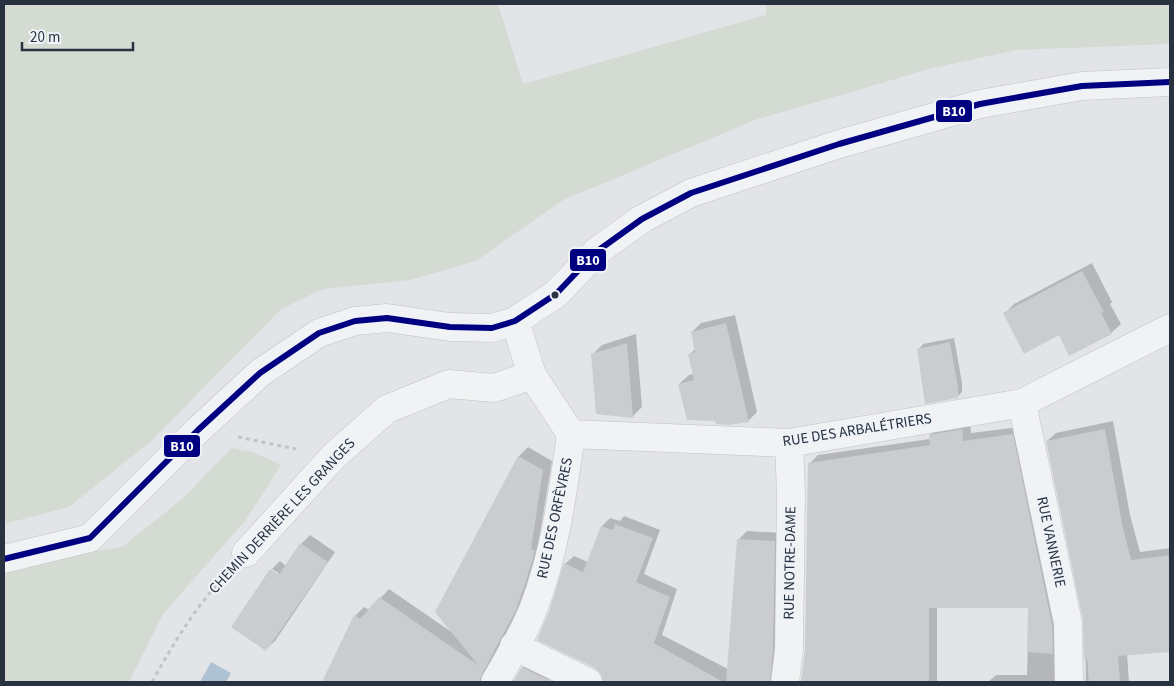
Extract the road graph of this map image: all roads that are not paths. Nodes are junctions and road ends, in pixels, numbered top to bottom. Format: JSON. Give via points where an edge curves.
{"nodes":[{"id":1,"x":1170,"y":82,"type":"edge"},
{"id":2,"x":515,"y":321,"type":"junction"},
{"id":3,"x":1170,"y":328,"type":"edge"},
{"id":4,"x":532,"y":375,"type":"junction"},
{"id":5,"x":1022,"y":403,"type":"junction"},
{"id":6,"x":571,"y":434,"type":"junction"},
{"id":7,"x":789,"y":443,"type":"junction"},
{"id":8,"x":246,"y":553,"type":"road end"},
{"id":9,"x":4,"y":560,"type":"edge"},
{"id":10,"x":514,"y":646,"type":"junction"},
{"id":11,"x":495,"y":682,"type":"edge"},
{"id":12,"x":588,"y":682,"type":"edge"},
{"id":13,"x":785,"y":682,"type":"edge"},
{"id":14,"x":1068,"y":682,"type":"edge"}],
"edges":[{"from":1,"to":2,"type":"street","via":[[1082,86],[980,104],[840,144],[691,193],[634,224],[596,252],[556,294]]},
{"from":2,"to":4,"type":"street"},
{"from":2,"to":9,"type":"street","via":[[492,328],[450,327],[388,318],[355,321],[318,333],[260,373],[90,538]]},
{"from":3,"to":5,"type":"street","name":"RUE DES ARBALÉTRIERS"},
{"from":4,"to":6,"type":"street"},
{"from":4,"to":8,"type":"street","name":"CHEMIN DERRIÈRE LES GRANGES","via":[[494,388],[449,384],[388,409],[334,456]]},
{"from":5,"to":7,"type":"street","name":"RUE DES ARBALÉTRIERS"},
{"from":5,"to":14,"type":"street","name":"RUE VANNERIE","via":[[1068,623]]},
{"from":6,"to":7,"type":"street","name":"RUE DES ARBALÉTRIERS"},
{"from":6,"to":10,"type":"street","name":"RUE DES ORFÈVRES","via":[[549,559],[534,608]]},
{"from":7,"to":13,"type":"street","name":"RUE NOTRE-DAME","via":[[789,650]]},
{"from":10,"to":11,"type":"street","name":"RUE DES ORFÈVRES"},
{"from":10,"to":12,"type":"street"}]}
